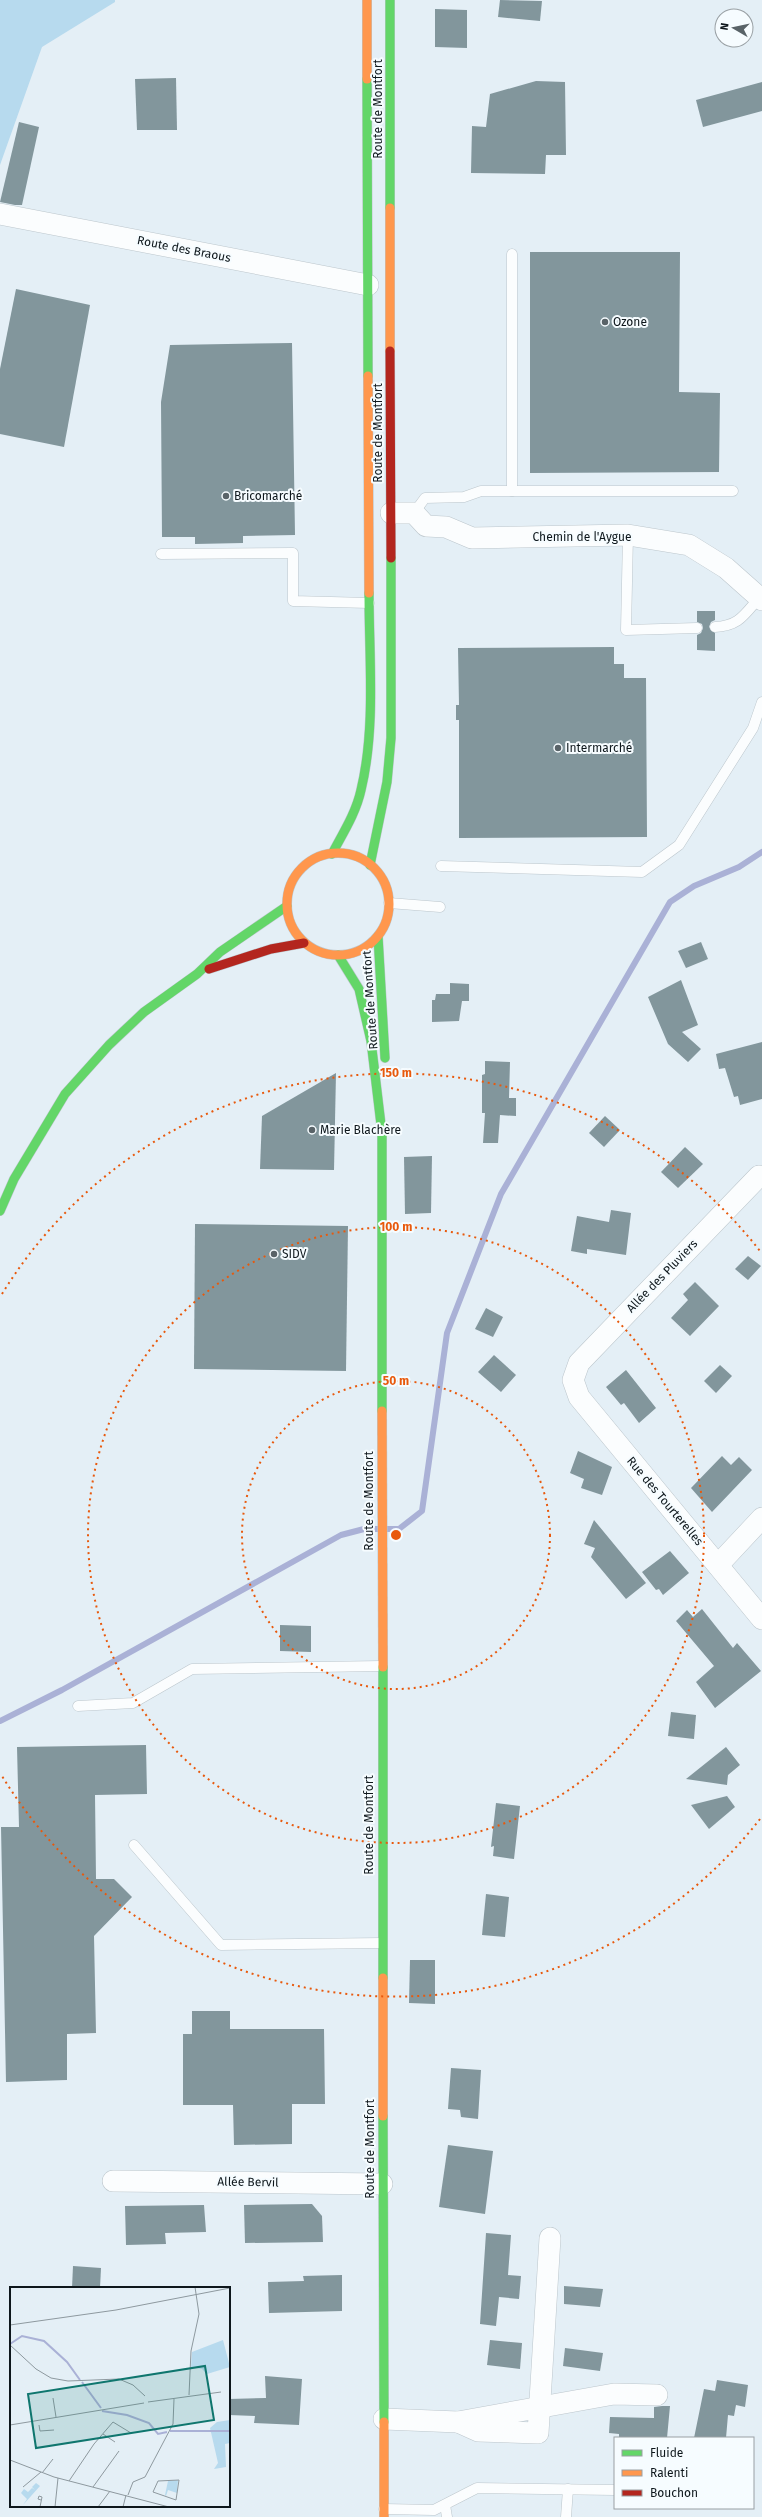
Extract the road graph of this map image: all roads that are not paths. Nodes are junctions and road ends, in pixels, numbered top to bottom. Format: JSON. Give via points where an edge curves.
{"nodes":[{"id":1,"x":367,"y":0,"type":"edge"},
{"id":2,"x":390,"y":0,"type":"edge"},
{"id":3,"x":0,"y":214,"type":"edge"},
{"id":4,"x":512,"y":254,"type":"dead end"},
{"id":5,"x":368,"y":285,"type":"junction"},
{"id":6,"x":512,"y":491,"type":"junction"},
{"id":7,"x":733,"y":491,"type":"dead end"},
{"id":8,"x":391,"y":513,"type":"junction"},
{"id":9,"x":414,"y":513,"type":"junction"},
{"id":10,"x":628,"y":535,"type":"junction"},
{"id":11,"x":161,"y":554,"type":"dead end"},
{"id":12,"x":761,"y":599,"type":"edge"},
{"id":13,"x":369,"y":603,"type":"junction"},
{"id":14,"x":715,"y":627,"type":"dead end"},
{"id":15,"x":697,"y":628,"type":"dead end"},
{"id":16,"x":762,"y":702,"type":"edge"},
{"id":17,"x":332,"y":854,"type":"junction"},
{"id":18,"x":370,"y":865,"type":"junction"},
{"id":19,"x":441,"y":866,"type":"dead end"},
{"id":20,"x":389,"y":902,"type":"junction"},
{"id":21,"x":287,"y":906,"type":"junction"},
{"id":22,"x":440,"y":907,"type":"dead end"},
{"id":23,"x":378,"y":936,"type":"junction"},
{"id":24,"x":304,"y":943,"type":"junction"},
{"id":25,"x":338,"y":955,"type":"junction"},
{"id":26,"x":197,"y":974,"type":"junction"},
{"id":27,"x":386,"y":1066,"type":"dead end"},
{"id":28,"x":387,"y":1089,"type":"dead end"},
{"id":29,"x":382,"y":1133,"type":"junction"},
{"id":30,"x":759,"y":1176,"type":"dead end"},
{"id":31,"x":0,"y":1211,"type":"edge"},
{"id":32,"x":573,"y":1380,"type":"joint"},
{"id":33,"x":762,"y":1518,"type":"edge"},
{"id":34,"x":718,"y":1565,"type":"junction"},
{"id":35,"x":762,"y":1619,"type":"edge"},
{"id":36,"x":381,"y":1666,"type":"junction"},
{"id":37,"x":78,"y":1706,"type":"dead end"},
{"id":38,"x":134,"y":1845,"type":"dead end"},
{"id":39,"x":382,"y":1943,"type":"junction"},
{"id":40,"x":113,"y":2181,"type":"dead end"},
{"id":41,"x":382,"y":2184,"type":"junction"},
{"id":42,"x":550,"y":2238,"type":"dead end"},
{"id":43,"x":656,"y":2395,"type":"dead end"},
{"id":44,"x":540,"y":2409,"type":"junction"},
{"id":45,"x":384,"y":2419,"type":"junction"},
{"id":46,"x":568,"y":2489,"type":"junction"},
{"id":47,"x":614,"y":2490,"type":"edge"},
{"id":48,"x":445,"y":2505,"type":"junction"},
{"id":49,"x":384,"y":2513,"type":"edge"},
{"id":50,"x":448,"y":2517,"type":"edge"},
{"id":51,"x":566,"y":2517,"type":"edge"}],
"edges":[{"from":1,"to":5,"type":"main road","name":"Route de Montfort"},
{"from":2,"to":8,"type":"main road","name":"Route de Montfort"},
{"from":3,"to":5,"type":"street","name":"Route des Braous"},
{"from":4,"to":6,"type":"lane"},
{"from":5,"to":13,"type":"main road","name":"Route de Montfort"},
{"from":6,"to":7,"type":"lane"},
{"from":6,"to":9,"type":"lane","via":[[480,491],[464,497],[426,498]]},
{"from":8,"to":9,"type":"street"},
{"from":8,"to":18,"type":"main road","name":"Route de Montfort","via":[[391,738],[387,782]]},
{"from":9,"to":10,"type":"street","name":"Chemin de l'Aygue","via":[[426,526],[446,527],[472,538]]},
{"from":10,"to":12,"type":"street","name":"Chemin de l'Aygue","via":[[689,545],[726,568]]},
{"from":10,"to":15,"type":"lane","via":[[626,630]]},
{"from":11,"to":13,"type":"lane","via":[[293,553],[294,601]]},
{"from":12,"to":14,"type":"lane","via":[[737,623]]},
{"from":13,"to":17,"type":"main road","name":"Route de Montfort","via":[[369,746],[361,792],[353,815]]},
{"from":16,"to":19,"type":"lane","via":[[753,728],[679,845],[642,872]]},
{"from":17,"to":18,"type":"main road","via":[[345,854]]},
{"from":17,"to":21,"type":"main road","via":[[320,857],[299,871],[292,882]]},
{"from":18,"to":20,"type":"main road","via":[[380,875]]},
{"from":20,"to":22,"type":"lane"},
{"from":20,"to":23,"type":"main road","via":[[384,926]]},
{"from":21,"to":24,"type":"main road","via":[[295,932]]},
{"from":21,"to":26,"type":"main road","via":[[220,952]]},
{"from":23,"to":25,"type":"main road","via":[[367,946],[353,953]]},
{"from":23,"to":27,"type":"main road","name":"Route de Montfort"},
{"from":24,"to":25,"type":"main road","via":[[320,952]]},
{"from":24,"to":26,"type":"main road","via":[[242,958]]},
{"from":25,"to":29,"type":"main road","name":"Route de Montfort","via":[[359,989],[371,1041]]},
{"from":26,"to":31,"type":"main road","via":[[144,1012],[109,1045],[65,1094],[14,1179]]},
{"from":28,"to":29,"type":"main road","name":"Route de Montfort"},
{"from":29,"to":36,"type":"main road","name":"Route de Montfort"},
{"from":30,"to":32,"type":"street","name":"Allée des Pluviers","via":[[579,1363]]},
{"from":32,"to":34,"type":"street","name":"Rue des Tourterelles","via":[[579,1397]]},
{"from":33,"to":34,"type":"street"},
{"from":34,"to":35,"type":"street","name":"Rue des Tourterelles"},
{"from":36,"to":37,"type":"lane","via":[[192,1669],[133,1703]]},
{"from":36,"to":39,"type":"main road","name":"Route de Montfort"},
{"from":38,"to":39,"type":"lane","via":[[221,1945]]},
{"from":39,"to":41,"type":"main road","name":"Route de Montfort"},
{"from":40,"to":41,"type":"street","name":"Allée Bervil"},
{"from":41,"to":45,"type":"main road","name":"Route de Montfort"},
{"from":42,"to":44,"type":"street"},
{"from":43,"to":44,"type":"street","via":[[614,2394]]},
{"from":44,"to":45,"type":"street","via":[[458,2422]]},
{"from":45,"to":49,"type":"main road","name":"Route de Montfort"},
{"from":46,"to":47,"type":"lane"},
{"from":46,"to":48,"type":"lane","via":[[477,2488]]},
{"from":46,"to":51,"type":"lane"},
{"from":48,"to":49,"type":"lane","via":[[434,2510]]},
{"from":48,"to":50,"type":"lane"}]}
